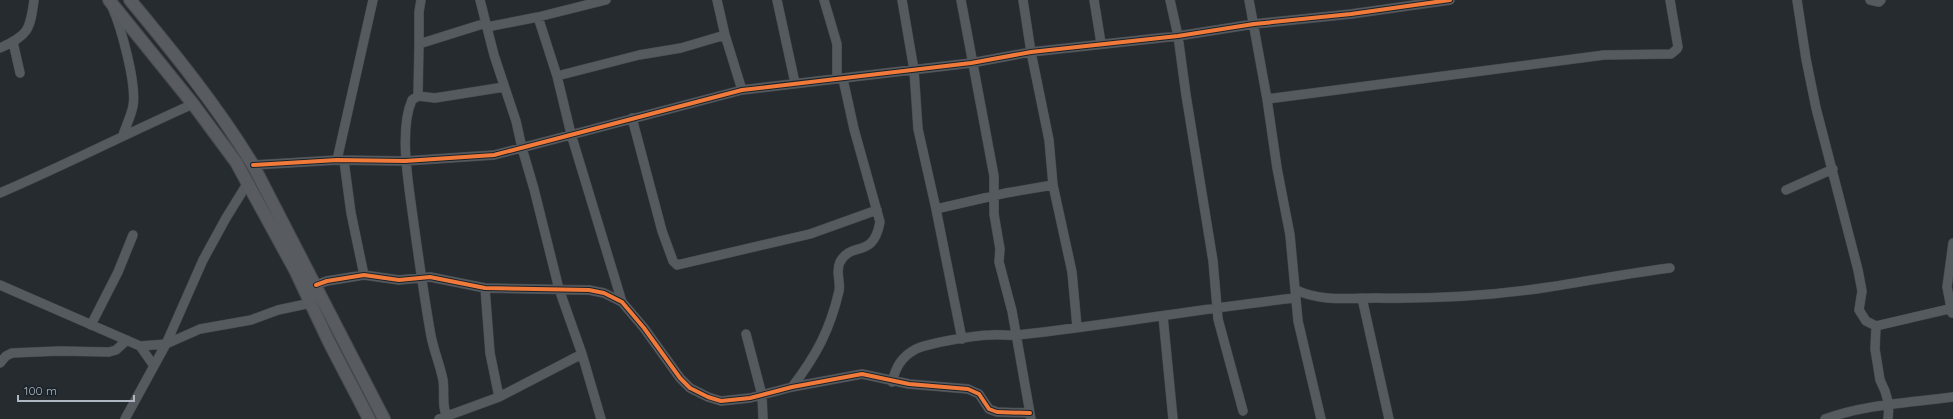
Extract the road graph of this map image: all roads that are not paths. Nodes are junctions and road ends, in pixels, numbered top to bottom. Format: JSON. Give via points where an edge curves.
{"nodes":[{"id":1,"x":34,"y":0,"type":"edge"},
{"id":2,"x":109,"y":0,"type":"edge"},
{"id":3,"x":130,"y":0,"type":"edge"},
{"id":4,"x":373,"y":0,"type":"edge"},
{"id":5,"x":421,"y":0,"type":"edge"},
{"id":6,"x":480,"y":0,"type":"edge"},
{"id":7,"x":606,"y":0,"type":"edge"},
{"id":8,"x":717,"y":0,"type":"edge"},
{"id":9,"x":777,"y":0,"type":"edge"},
{"id":10,"x":824,"y":0,"type":"edge"},
{"id":11,"x":902,"y":0,"type":"edge"},
{"id":12,"x":961,"y":0,"type":"edge"},
{"id":13,"x":1023,"y":0,"type":"edge"},
{"id":14,"x":1094,"y":0,"type":"edge"},
{"id":15,"x":1170,"y":0,"type":"edge"},
{"id":16,"x":1249,"y":0,"type":"edge"},
{"id":17,"x":1450,"y":0,"type":"edge"},
{"id":18,"x":1670,"y":0,"type":"edge"},
{"id":19,"x":1797,"y":0,"type":"edge"},
{"id":20,"x":1870,"y":0,"type":"edge"},
{"id":21,"x":1881,"y":0,"type":"edge"},
{"id":22,"x":1436,"y":1,"type":"edge"},
{"id":23,"x":538,"y":17,"type":"junction"},
{"id":24,"x":1254,"y":24,"type":"junction"},
{"id":25,"x":487,"y":25,"type":"junction"},
{"id":26,"x":725,"y":35,"type":"junction"},
{"id":27,"x":1178,"y":36,"type":"junction"},
{"id":28,"x":13,"y":42,"type":"junction"},
{"id":29,"x":1101,"y":43,"type":"junction"},
{"id":30,"x":419,"y":44,"type":"junction"},
{"id":31,"x":0,"y":48,"type":"edge"},
{"id":32,"x":1031,"y":52,"type":"junction"},
{"id":33,"x":972,"y":63,"type":"junction"},
{"id":34,"x":914,"y":70,"type":"junction"},
{"id":35,"x":20,"y":73,"type":"dead end"},
{"id":36,"x":557,"y":76,"type":"junction"},
{"id":37,"x":840,"y":79,"type":"junction"},
{"id":38,"x":795,"y":83,"type":"junction"},
{"id":39,"x":504,"y":86,"type":"junction"},
{"id":40,"x":742,"y":90,"type":"junction"},
{"id":41,"x":418,"y":96,"type":"junction"},
{"id":42,"x":1267,"y":99,"type":"junction"},
{"id":43,"x":193,"y":104,"type":"junction"},
{"id":44,"x":632,"y":118,"type":"junction"},
{"id":45,"x":571,"y":134,"type":"junction"},
{"id":46,"x":123,"y":135,"type":"junction"},
{"id":47,"x":522,"y":148,"type":"junction"},
{"id":48,"x":340,"y":161,"type":"junction"},
{"id":49,"x":406,"y":161,"type":"junction"},
{"id":50,"x":253,"y":165,"type":"junction"},
{"id":51,"x":1833,"y":169,"type":"junction"},
{"id":52,"x":247,"y":184,"type":"junction"},
{"id":53,"x":1054,"y":185,"type":"junction"},
{"id":54,"x":1786,"y":190,"type":"dead end"},
{"id":55,"x":0,"y":193,"type":"edge"},
{"id":56,"x":993,"y":196,"type":"junction"},
{"id":57,"x":936,"y":209,"type":"junction"},
{"id":58,"x":877,"y":210,"type":"junction"},
{"id":59,"x":133,"y":235,"type":"dead end"},
{"id":60,"x":1953,"y":243,"type":"edge"},
{"id":61,"x":1670,"y":268,"type":"dead end"},
{"id":62,"x":364,"y":276,"type":"junction"},
{"id":63,"x":421,"y":278,"type":"junction"},
{"id":64,"x":316,"y":285,"type":"junction"},
{"id":65,"x":0,"y":286,"type":"edge"},
{"id":66,"x":485,"y":288,"type":"junction"},
{"id":67,"x":559,"y":289,"type":"junction"},
{"id":68,"x":1296,"y":294,"type":"junction"},
{"id":69,"x":1362,"y":298,"type":"junction"},
{"id":70,"x":622,"y":302,"type":"junction"},
{"id":71,"x":311,"y":303,"type":"junction"},
{"id":72,"x":1216,"y":307,"type":"junction"},
{"id":73,"x":1952,"y":310,"type":"edge"},
{"id":74,"x":1163,"y":316,"type":"junction"},
{"id":75,"x":92,"y":325,"type":"junction"},
{"id":76,"x":1876,"y":326,"type":"junction"},
{"id":77,"x":1077,"y":327,"type":"junction"},
{"id":78,"x":746,"y":334,"type":"dead end"},
{"id":79,"x":1016,"y":335,"type":"junction"},
{"id":80,"x":962,"y":339,"type":"junction"},
{"id":81,"x":127,"y":340,"type":"junction"},
{"id":82,"x":166,"y":344,"type":"junction"},
{"id":83,"x":140,"y":346,"type":"junction"},
{"id":84,"x":582,"y":354,"type":"junction"},
{"id":85,"x":0,"y":363,"type":"edge"},
{"id":86,"x":154,"y":366,"type":"junction"},
{"id":87,"x":892,"y":382,"type":"junction"},
{"id":88,"x":792,"y":387,"type":"junction"},
{"id":89,"x":762,"y":395,"type":"junction"},
{"id":90,"x":1953,"y":396,"type":"edge"},
{"id":91,"x":498,"y":397,"type":"junction"},
{"id":92,"x":1889,"y":405,"type":"junction"},
{"id":93,"x":1243,"y":411,"type":"dead end"},
{"id":94,"x":1030,"y":416,"type":"edge"},
{"id":95,"x":444,"y":418,"type":"edge"},
{"id":96,"x":125,"y":419,"type":"edge"},
{"id":97,"x":369,"y":419,"type":"edge"},
{"id":98,"x":384,"y":419,"type":"edge"},
{"id":99,"x":601,"y":419,"type":"edge"},
{"id":100,"x":763,"y":419,"type":"edge"},
{"id":101,"x":1173,"y":419,"type":"edge"},
{"id":102,"x":1321,"y":419,"type":"edge"},
{"id":103,"x":1389,"y":419,"type":"edge"},
{"id":104,"x":1825,"y":419,"type":"edge"},
{"id":105,"x":1888,"y":419,"type":"edge"}],
"edges":[{"from":1,"to":28,"type":"street","via":[[31,21],[26,32]]},
{"from":2,"to":43,"type":"main road"},
{"from":2,"to":46,"type":"street","via":[[131,69],[133,85],[133,105]]},
{"from":3,"to":50,"type":"main road","via":[[175,54]]},
{"from":4,"to":48,"type":"street"},
{"from":5,"to":30,"type":"street"},
{"from":6,"to":25,"type":"street"},
{"from":7,"to":23,"type":"street"},
{"from":8,"to":26,"type":"street"},
{"from":9,"to":38,"type":"street"},
{"from":10,"to":37,"type":"street","via":[[837,44]]},
{"from":11,"to":34,"type":"street"},
{"from":12,"to":33,"type":"street"},
{"from":13,"to":32,"type":"street"},
{"from":14,"to":29,"type":"street"},
{"from":15,"to":27,"type":"street"},
{"from":16,"to":24,"type":"street"},
{"from":17,"to":22,"type":"street"},
{"from":18,"to":42,"type":"street","via":[[1678,47],[1671,54],[1604,55]]},
{"from":19,"to":51,"type":"street","via":[[1816,108]]},
{"from":20,"to":21,"type":"street"},
{"from":22,"to":24,"type":"street","via":[[1351,14]]},
{"from":23,"to":25,"type":"street"},
{"from":23,"to":36,"type":"street"},
{"from":24,"to":27,"type":"street"},
{"from":24,"to":42,"type":"street"},
{"from":25,"to":30,"type":"street"},
{"from":25,"to":39,"type":"street"},
{"from":26,"to":36,"type":"street","via":[[681,48],[639,55]]},
{"from":26,"to":40,"type":"street"},
{"from":27,"to":29,"type":"street"},
{"from":27,"to":72,"type":"street","via":[[1213,261]]},
{"from":28,"to":31,"type":"street"},
{"from":28,"to":35,"type":"street"},
{"from":29,"to":32,"type":"street"},
{"from":30,"to":41,"type":"street"},
{"from":32,"to":33,"type":"street"},
{"from":32,"to":53,"type":"street","via":[[1049,140]]},
{"from":33,"to":34,"type":"street"},
{"from":33,"to":56,"type":"street","via":[[994,176]]},
{"from":34,"to":37,"type":"street"},
{"from":34,"to":57,"type":"street","via":[[918,129]]},
{"from":36,"to":45,"type":"street"},
{"from":37,"to":38,"type":"street"},
{"from":37,"to":58,"type":"street"},
{"from":38,"to":40,"type":"street"},
{"from":39,"to":41,"type":"street","via":[[435,98]]},
{"from":39,"to":47,"type":"street"},
{"from":40,"to":44,"type":"street"},
{"from":41,"to":49,"type":"street","via":[[414,97],[410,104],[406,131]]},
{"from":42,"to":68,"type":"street","via":[[1290,235]]},
{"from":43,"to":46,"type":"street"},
{"from":43,"to":52,"type":"main road","via":[[228,150]]},
{"from":44,"to":45,"type":"street"},
{"from":44,"to":58,"type":"street","via":[[662,231],[673,261],[677,265],[810,234]]},
{"from":45,"to":47,"type":"street"},
{"from":45,"to":70,"type":"street"},
{"from":46,"to":55,"type":"street","via":[[60,167]]},
{"from":47,"to":49,"type":"street","via":[[494,155]]},
{"from":47,"to":67,"type":"street"},
{"from":48,"to":49,"type":"street"},
{"from":48,"to":50,"type":"street"},
{"from":48,"to":62,"type":"street"},
{"from":49,"to":63,"type":"street"},
{"from":50,"to":64,"type":"main road"},
{"from":51,"to":54,"type":"street"},
{"from":51,"to":76,"type":"street","via":[[1861,284],[1859,310],[1866,321]]},
{"from":52,"to":71,"type":"main road"},
{"from":52,"to":82,"type":"street","via":[[203,260]]},
{"from":53,"to":56,"type":"street"},
{"from":53,"to":77,"type":"street","via":[[1072,272]]},
{"from":56,"to":57,"type":"street"},
{"from":56,"to":79,"type":"street","via":[[1000,249],[999,262],[1008,289]]},
{"from":57,"to":80,"type":"street"},
{"from":58,"to":88,"type":"street","via":[[880,222],[878,234],[868,246],[844,256],[840,261],[837,275],[840,286],[827,333],[812,361]]},
{"from":59,"to":75,"type":"street"},
{"from":60,"to":73,"type":"street","via":[[1947,287]]},
{"from":61,"to":69,"type":"street","via":[[1500,293],[1423,299]]},
{"from":62,"to":63,"type":"street","via":[[399,280]]},
{"from":62,"to":64,"type":"street"},
{"from":63,"to":66,"type":"street","via":[[430,277]]},
{"from":63,"to":95,"type":"street","via":[[443,381]]},
{"from":64,"to":98,"type":"main road"},
{"from":65,"to":75,"type":"street"},
{"from":66,"to":67,"type":"street"},
{"from":66,"to":91,"type":"street","via":[[490,352]]},
{"from":67,"to":70,"type":"street","via":[[589,290]]},
{"from":67,"to":84,"type":"street"},
{"from":68,"to":69,"type":"street","via":[[1328,299]]},
{"from":68,"to":72,"type":"street"},
{"from":68,"to":102,"type":"street","via":[[1298,321]]},
{"from":69,"to":103,"type":"street"},
{"from":70,"to":89,"type":"street","via":[[690,388],[721,401]]},
{"from":71,"to":82,"type":"street","via":[[278,310],[251,320],[200,329]]},
{"from":71,"to":97,"type":"main road"},
{"from":72,"to":74,"type":"street"},
{"from":72,"to":93,"type":"street"},
{"from":73,"to":76,"type":"street"},
{"from":74,"to":77,"type":"street"},
{"from":74,"to":101,"type":"street"},
{"from":75,"to":81,"type":"street"},
{"from":76,"to":92,"type":"street","via":[[1875,349],[1880,380]]},
{"from":77,"to":79,"type":"street"},
{"from":78,"to":89,"type":"street"},
{"from":79,"to":80,"type":"street","via":[[990,334]]},
{"from":79,"to":94,"type":"street"},
{"from":80,"to":87,"type":"street","via":[[918,348],[904,356],[896,367]]},
{"from":81,"to":83,"type":"street"},
{"from":81,"to":85,"type":"street","via":[[110,352],[59,351],[12,354]]},
{"from":82,"to":83,"type":"street"},
{"from":82,"to":86,"type":"street"},
{"from":83,"to":86,"type":"street"},
{"from":84,"to":91,"type":"street"},
{"from":84,"to":99,"type":"street"},
{"from":86,"to":96,"type":"street"},
{"from":87,"to":88,"type":"street","via":[[862,374]]},
{"from":87,"to":94,"type":"street","via":[[968,389],[979,394],[989,409]]},
{"from":88,"to":89,"type":"street"},
{"from":89,"to":100,"type":"street"},
{"from":90,"to":92,"type":"street"},
{"from":91,"to":95,"type":"street"},
{"from":92,"to":104,"type":"street","via":[[1847,411]]},
{"from":92,"to":105,"type":"street"}]}
